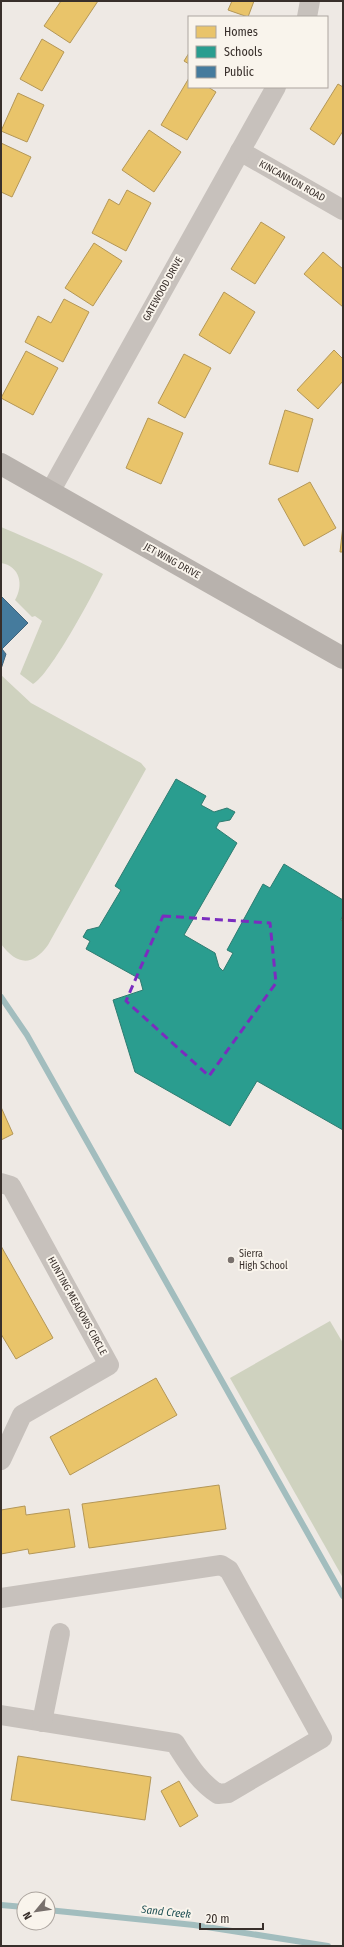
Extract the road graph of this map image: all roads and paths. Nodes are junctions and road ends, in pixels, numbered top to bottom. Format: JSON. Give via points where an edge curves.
{"nodes":[{"id":1,"x":310,"y":1,"type":"edge"},
{"id":2,"x":307,"y":16,"type":"edge"},
{"id":3,"x":275,"y":88,"type":"edge"},
{"id":4,"x":240,"y":152,"type":"junction"},
{"id":5,"x":343,"y":210,"type":"edge"},
{"id":6,"x":1,"y":464,"type":"edge"},
{"id":7,"x":50,"y":492,"type":"junction"},
{"id":8,"x":343,"y":658,"type":"edge"},
{"id":9,"x":1,"y":1183,"type":"edge"},
{"id":10,"x":1,"y":1460,"type":"edge"},
{"id":11,"x":1,"y":1598,"type":"edge"},
{"id":12,"x":60,"y":1633,"type":"dead end"},
{"id":13,"x":1,"y":1715,"type":"edge"},
{"id":14,"x":42,"y":1722,"type":"junction"}],
"edges":[{"from":1,"to":2,"type":"street"},
{"from":3,"to":4,"type":"street","name":"GATEWOOD DRIVE"},
{"from":4,"to":5,"type":"street","name":"KINCANNON ROAD"},
{"from":4,"to":7,"type":"street","name":"GATEWOOD DRIVE"},
{"from":6,"to":7,"type":"main road","name":"JET WING DRIVE"},
{"from":7,"to":8,"type":"main road","name":"JET WING DRIVE"},
{"from":9,"to":10,"type":"street","name":"HUNTING MEADOWS CIRCLE","via":[[11,1186],[109,1365],[22,1416]]},
{"from":11,"to":14,"type":"street","via":[[221,1565],[229,1570],[322,1738],[228,1793],[218,1794],[195,1774],[175,1743]]},
{"from":12,"to":14,"type":"street"},
{"from":13,"to":14,"type":"street"}]}
